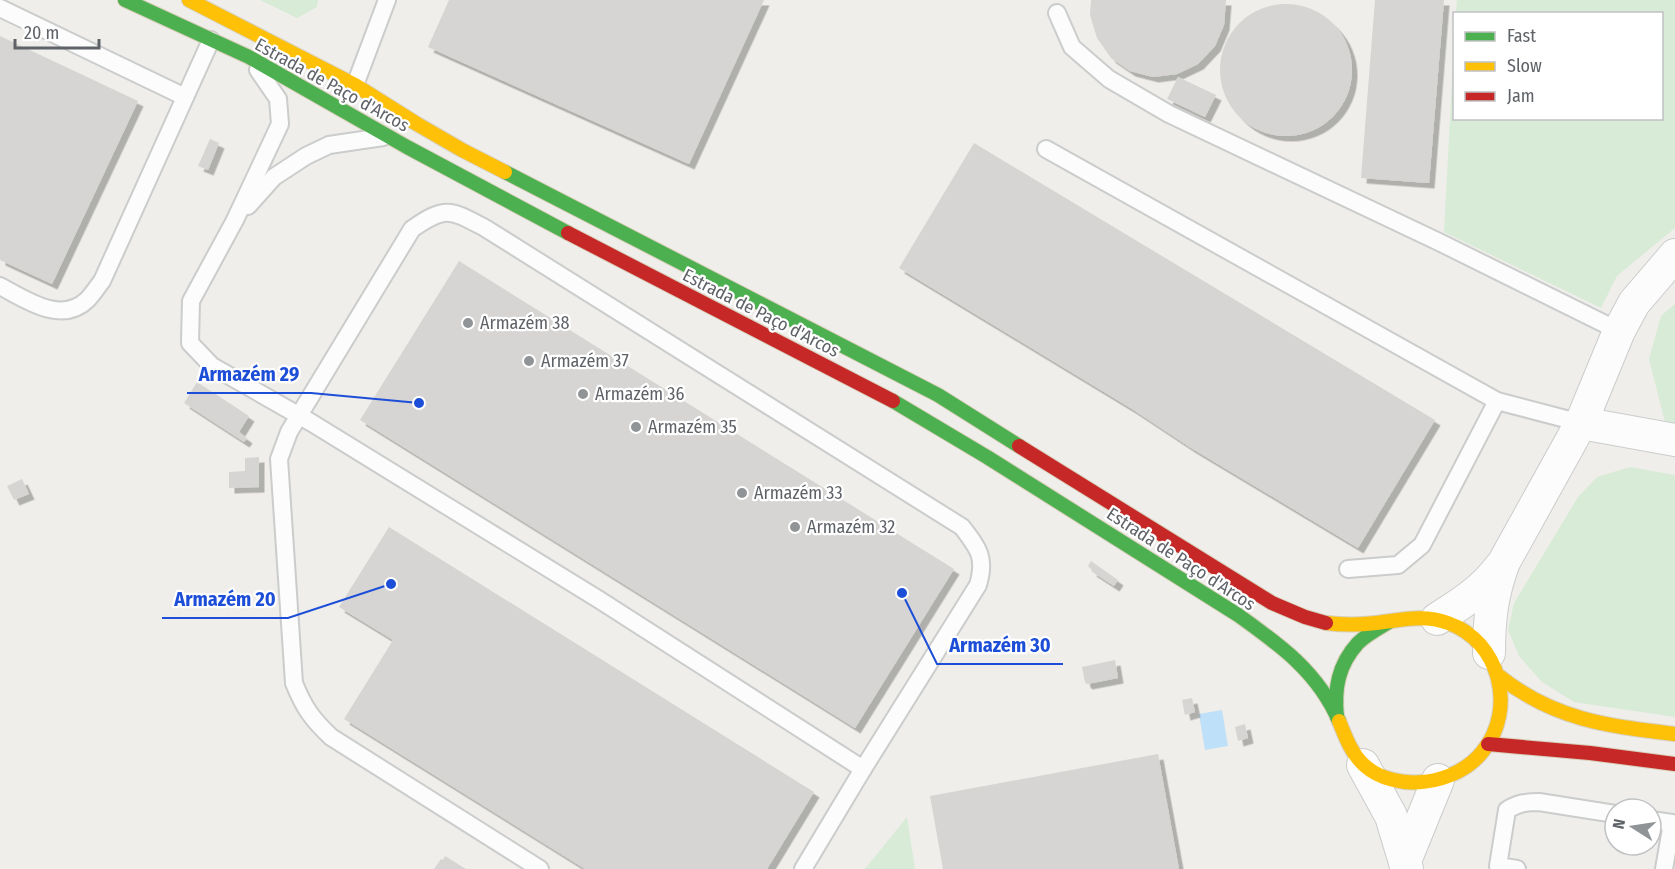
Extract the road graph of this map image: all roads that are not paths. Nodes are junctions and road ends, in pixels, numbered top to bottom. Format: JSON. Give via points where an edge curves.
{"nodes":[{"id":1,"x":124,"y":0,"type":"edge"},
{"id":2,"x":189,"y":0,"type":"edge"},
{"id":3,"x":387,"y":0,"type":"edge"},
{"id":4,"x":0,"y":8,"type":"edge"},
{"id":5,"x":1057,"y":13,"type":"dead end"},
{"id":6,"x":211,"y":40,"type":"junction"},
{"id":7,"x":249,"y":57,"type":"junction"},
{"id":8,"x":355,"y":85,"type":"junction"},
{"id":9,"x":185,"y":97,"type":"junction"},
{"id":10,"x":388,"y":137,"type":"junction"},
{"id":11,"x":1046,"y":149,"type":"dead end"},
{"id":12,"x":235,"y":220,"type":"junction"},
{"id":13,"x":1675,"y":255,"type":"edge"},
{"id":14,"x":0,"y":286,"type":"edge"},
{"id":15,"x":1619,"y":331,"type":"junction"},
{"id":16,"x":1497,"y":401,"type":"junction"},
{"id":17,"x":299,"y":415,"type":"junction"},
{"id":18,"x":1581,"y":423,"type":"junction"},
{"id":19,"x":1675,"y":440,"type":"edge"},
{"id":20,"x":1504,"y":562,"type":"junction"},
{"id":21,"x":1348,"y":569,"type":"dead end"},
{"id":22,"x":1437,"y":619,"type":"junction"},
{"id":23,"x":1389,"y":622,"type":"junction"},
{"id":24,"x":1494,"y":665,"type":"junction"},
{"id":25,"x":1337,"y":717,"type":"junction"},
{"id":26,"x":1675,"y":734,"type":"edge"},
{"id":27,"x":1488,"y":744,"type":"junction"},
{"id":28,"x":1675,"y":764,"type":"edge"},
{"id":29,"x":1363,"y":765,"type":"junction"},
{"id":30,"x":863,"y":769,"type":"junction"},
{"id":31,"x":1437,"y":780,"type":"junction"},
{"id":32,"x":1603,"y":812,"type":"edge"},
{"id":33,"x":1663,"y":822,"type":"edge"},
{"id":34,"x":1406,"y":865,"type":"edge"},
{"id":35,"x":540,"y":869,"type":"edge"},
{"id":36,"x":803,"y":869,"type":"edge"},
{"id":37,"x":1517,"y":869,"type":"edge"},
{"id":38,"x":1664,"y":869,"type":"edge"}],
"edges":[{"from":1,"to":6,"type":"main road","name":"Estrada de Paço d'Arcos"},
{"from":2,"to":8,"type":"main road","name":"Estrada de Paço d'Arcos"},
{"from":3,"to":8,"type":"lane"},
{"from":4,"to":9,"type":"lane"},
{"from":5,"to":15,"type":"lane","via":[[1072,47],[1109,79],[1169,114]]},
{"from":6,"to":7,"type":"main road","name":"Estrada de Paço d'Arcos"},
{"from":6,"to":9,"type":"lane"},
{"from":7,"to":10,"type":"main road","name":"Estrada de Paço d'Arcos"},
{"from":7,"to":12,"type":"lane","via":[[278,99],[280,124]]},
{"from":8,"to":23,"type":"main road","name":"Estrada de Paço d'Arcos","via":[[462,150],[938,395],[1293,614],[1338,624]]},
{"from":9,"to":14,"type":"lane","via":[[102,281],[87,301],[73,309],[45,308]]},
{"from":10,"to":12,"type":"lane","via":[[329,145],[306,156],[274,177]]},
{"from":10,"to":25,"type":"main road","name":"Estrada de Paço d'Arcos","via":[[899,404],[987,457],[1277,643],[1321,687]]},
{"from":11,"to":16,"type":"lane"},
{"from":12,"to":17,"type":"lane","via":[[190,301],[190,343],[212,366]]},
{"from":13,"to":15,"type":"street","via":[[1634,303]]},
{"from":15,"to":18,"type":"street"},
{"from":16,"to":18,"type":"lane"},
{"from":16,"to":21,"type":"lane","via":[[1422,545],[1398,565]]},
{"from":17,"to":30,"type":"lane","via":[[598,599]]},
{"from":17,"to":30,"type":"lane","via":[[412,229],[444,211],[485,228],[717,373],[962,527],[980,554],[982,570],[978,585]]},
{"from":17,"to":35,"type":"lane","via":[[279,459],[294,683],[303,705],[331,737]]},
{"from":18,"to":19,"type":"street"},
{"from":18,"to":20,"type":"street"},
{"from":20,"to":22,"type":"street","via":[[1475,595]]},
{"from":20,"to":24,"type":"street","via":[[1492,599],[1489,627]]},
{"from":22,"to":23,"type":"main road","name":"Estrada de Paço d'Arcos","via":[[1408,617]]},
{"from":22,"to":24,"type":"main road","name":"Estrada de Paço d'Arcos","via":[[1473,636]]},
{"from":23,"to":25,"type":"main road","name":"Estrada de Paço d'Arcos","via":[[1359,642],[1346,661],[1335,698]]},
{"from":24,"to":26,"type":"main road","name":"Estrada de Paço d'Arcos","via":[[1530,699],[1575,717]]},
{"from":24,"to":27,"type":"main road","via":[[1502,697],[1498,724]]},
{"from":25,"to":29,"type":"main road","name":"Estrada de Paço d'Arcos"},
{"from":27,"to":28,"type":"main road"},
{"from":27,"to":31,"type":"main road","via":[[1474,761]]},
{"from":29,"to":31,"type":"main road","via":[[1382,777],[1404,782]]},
{"from":29,"to":34,"type":"street","via":[[1391,816]]},
{"from":30,"to":36,"type":"lane"},
{"from":31,"to":34,"type":"street"},
{"from":32,"to":37,"type":"lane","via":[[1539,802],[1517,804],[1507,810],[1498,866]]},
{"from":33,"to":38,"type":"lane","via":[[1672,823]]}]}
